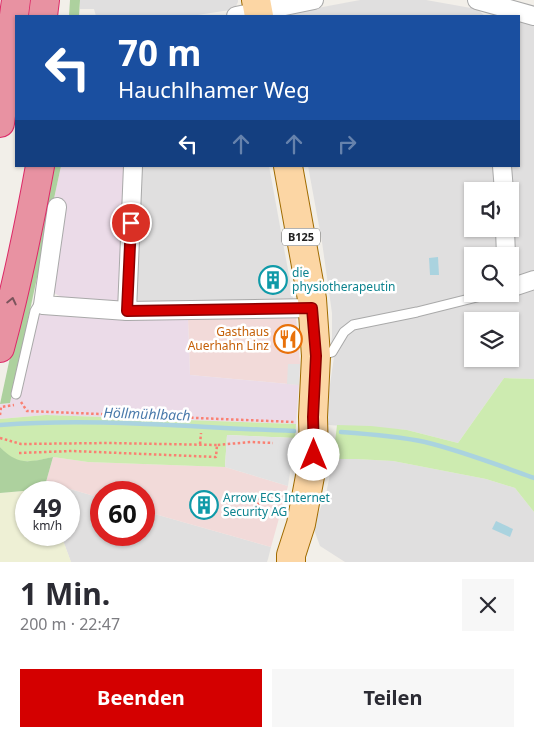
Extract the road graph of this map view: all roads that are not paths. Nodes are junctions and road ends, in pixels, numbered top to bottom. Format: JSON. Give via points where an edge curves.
{"nodes":[{"id":1,"x":16,"y":0,"type":"edge"},
{"id":2,"x":45,"y":0,"type":"edge"},
{"id":3,"x":62,"y":0,"type":"edge"},
{"id":4,"x":314,"y":0,"type":"edge"},
{"id":5,"x":477,"y":0,"type":"edge"},
{"id":6,"x":252,"y":11,"type":"edge"},
{"id":7,"x":499,"y":12,"type":"edge"},
{"id":8,"x":43,"y":15,"type":"edge"},
{"id":9,"x":60,"y":15,"type":"edge"},
{"id":10,"x":534,"y":16,"type":"edge"},
{"id":11,"x":0,"y":123,"type":"edge"},
{"id":12,"x":21,"y":167,"type":"edge"},
{"id":13,"x":40,"y":167,"type":"edge"},
{"id":14,"x":133,"y":167,"type":"edge"},
{"id":15,"x":288,"y":167,"type":"edge"},
{"id":16,"x":502,"y":167,"type":"edge"},
{"id":17,"x":503,"y":182,"type":"edge"},
{"id":18,"x":57,"y":207,"type":"dead end"},
{"id":19,"x":0,"y":277,"type":"edge"},
{"id":20,"x":534,"y":280,"type":"edge"},
{"id":21,"x":519,"y":285,"type":"edge"},
{"id":22,"x":464,"y":300,"type":"edge"},
{"id":23,"x":43,"y":305,"type":"junction"},
{"id":24,"x":312,"y":308,"type":"junction"},
{"id":25,"x":127,"y":311,"type":"junction"},
{"id":26,"x":0,"y":348,"type":"edge"},
{"id":27,"x":316,"y":356,"type":"junction"},
{"id":28,"x":16,"y":394,"type":"road end"},
{"id":29,"x":288,"y":560,"type":"edge"}],
"edges":[{"from":1,"to":11,"type":"highway"},
{"from":2,"to":8,"type":"highway"},
{"from":3,"to":9,"type":"highway"},
{"from":4,"to":6,"type":"street"},
{"from":5,"to":7,"type":"street"},
{"from":7,"to":10,"type":"street"},
{"from":12,"to":19,"type":"highway"},
{"from":26,"to":13,"type":"highway","one_way":true},
{"from":14,"to":25,"type":"street"},
{"from":15,"to":24,"type":"main road","number":"B125"},
{"from":16,"to":17,"type":"street"},
{"from":18,"to":23,"type":"street"},
{"from":20,"to":21,"type":"street"},
{"from":22,"to":27,"type":"lane","via":[[353,325],[344,332],[332,352]]},
{"from":23,"to":25,"type":"street"},
{"from":23,"to":28,"type":"lane","via":[[35,311]]},
{"from":24,"to":25,"type":"street"},
{"from":24,"to":27,"type":"main road","number":"B125"},
{"from":27,"to":29,"type":"main road","number":"B125","via":[[314,455],[301,524]]}]}
